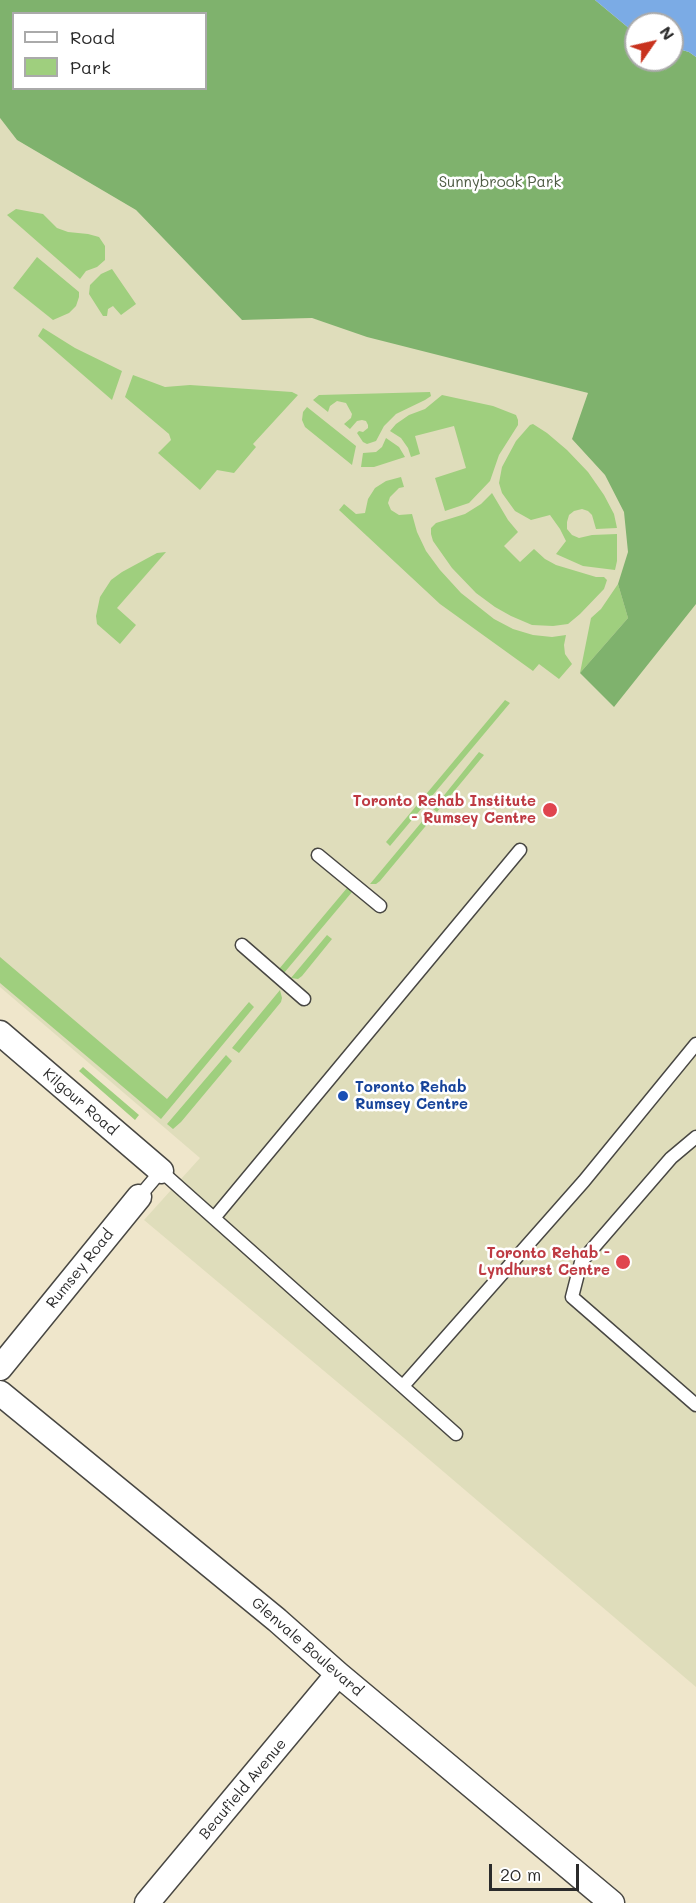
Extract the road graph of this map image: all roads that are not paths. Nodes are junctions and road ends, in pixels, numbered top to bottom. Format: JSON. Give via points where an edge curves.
{"nodes":[{"id":1,"x":520,"y":850,"type":"dead end"},
{"id":2,"x":318,"y":855,"type":"dead end"},
{"id":3,"x":380,"y":906,"type":"dead end"},
{"id":4,"x":242,"y":945,"type":"dead end"},
{"id":5,"x":304,"y":999,"type":"dead end"},
{"id":6,"x":0,"y":1033,"type":"edge"},
{"id":7,"x":696,"y":1044,"type":"edge"},
{"id":8,"x":696,"y":1137,"type":"edge"},
{"id":9,"x":161,"y":1171,"type":"junction"},
{"id":10,"x":139,"y":1197,"type":"joint"},
{"id":11,"x":214,"y":1218,"type":"junction"},
{"id":12,"x":0,"y":1368,"type":"edge"},
{"id":13,"x":403,"y":1386,"type":"junction"},
{"id":14,"x":0,"y":1393,"type":"edge"},
{"id":15,"x":696,"y":1405,"type":"edge"},
{"id":16,"x":456,"y":1434,"type":"dead end"},
{"id":17,"x":338,"y":1674,"type":"junction"},
{"id":18,"x":147,"y":1903,"type":"edge"},
{"id":19,"x":612,"y":1903,"type":"edge"}],
"edges":[{"from":1,"to":11,"type":"lane"},
{"from":2,"to":3,"type":"lane"},
{"from":4,"to":5,"type":"lane"},
{"from":6,"to":9,"type":"street","name":"Kilgour Road"},
{"from":7,"to":13,"type":"lane","via":[[584,1181]]},
{"from":8,"to":15,"type":"lane","via":[[671,1158],[581,1262],[572,1297]]},
{"from":9,"to":10,"type":"lane","name":"Rumsey Road"},
{"from":9,"to":11,"type":"lane"},
{"from":10,"to":12,"type":"street","name":"Rumsey Road"},
{"from":11,"to":13,"type":"lane"},
{"from":13,"to":16,"type":"lane"},
{"from":14,"to":17,"type":"street","name":"Glenvale Boulevard"},
{"from":17,"to":18,"type":"street","name":"Beaufield Avenue"},
{"from":17,"to":19,"type":"street","name":"Glenvale Boulevard"}]}
